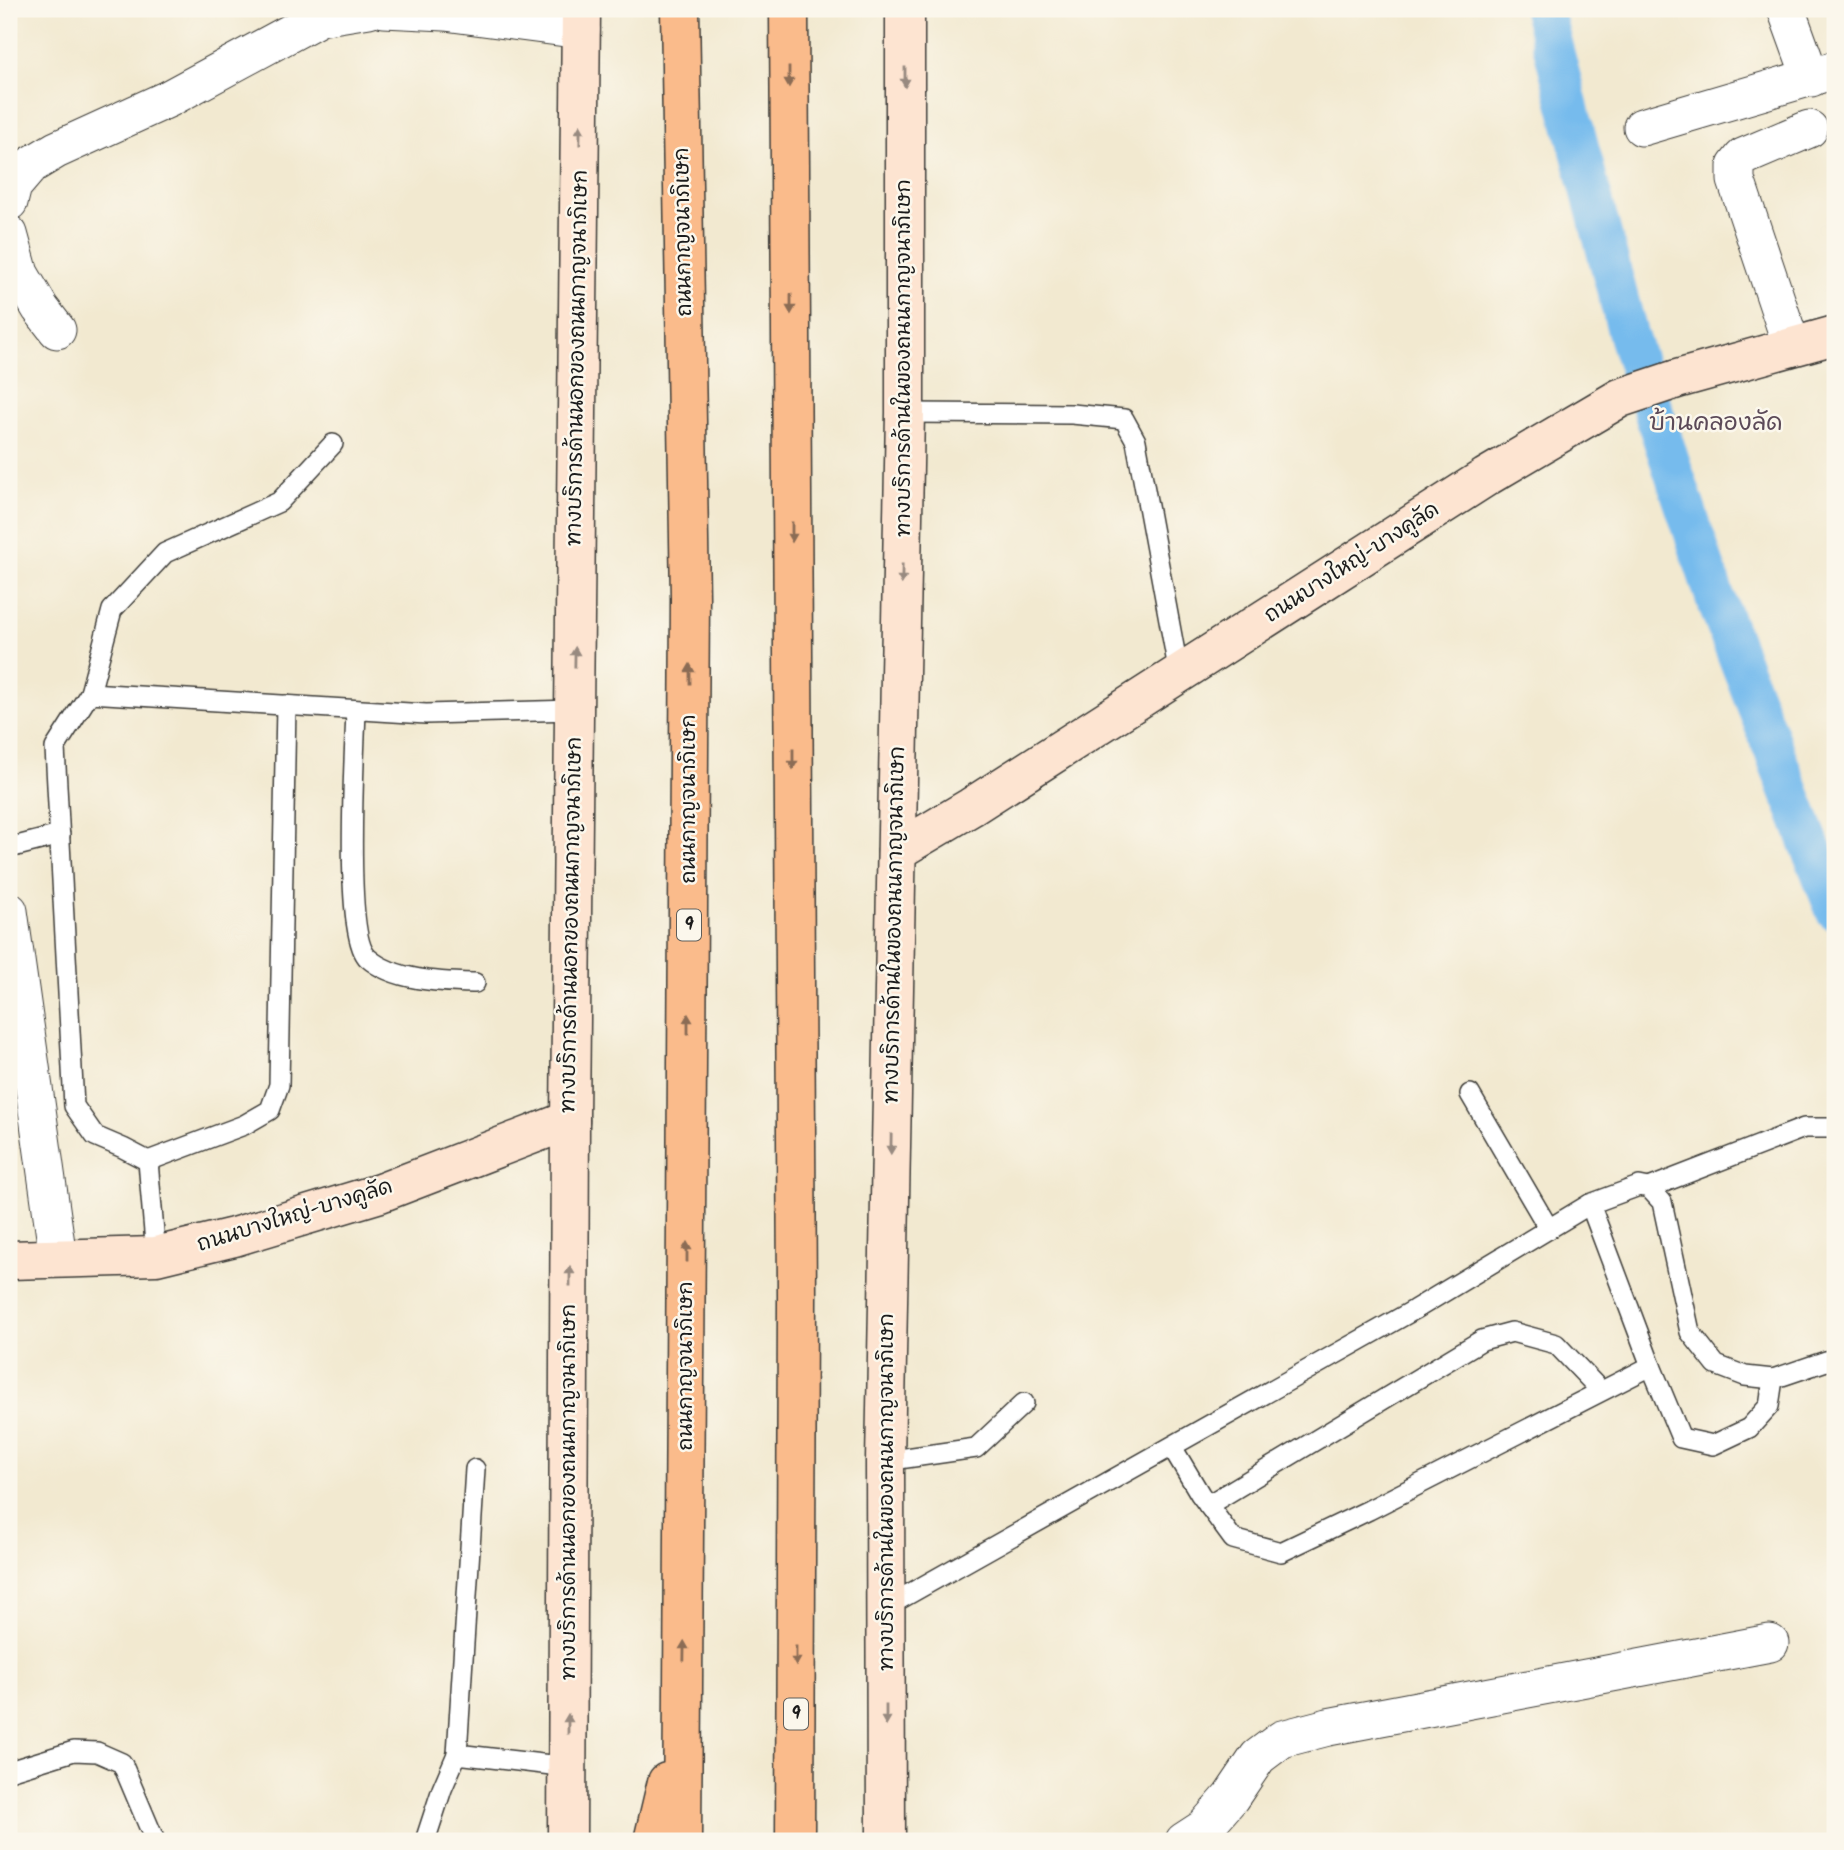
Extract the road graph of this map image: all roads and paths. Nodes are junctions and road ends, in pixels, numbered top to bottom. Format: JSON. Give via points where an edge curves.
{"nodes":[{"id":1,"x":369,"y":9,"type":"edge"},
{"id":2,"x":384,"y":9,"type":"edge"},
{"id":3,"x":680,"y":9,"type":"edge"},
{"id":4,"x":789,"y":9,"type":"edge"},
{"id":5,"x":905,"y":9,"type":"edge"},
{"id":6,"x":1786,"y":9,"type":"edge"},
{"id":7,"x":581,"y":19,"type":"edge"},
{"id":8,"x":1823,"y":74,"type":"edge"},
{"id":9,"x":1642,"y":127,"type":"dead end"},
{"id":10,"x":1809,"y":129,"type":"dead end"},
{"id":11,"x":9,"y":202,"type":"edge"},
{"id":12,"x":9,"y":234,"type":"edge"},
{"id":13,"x":57,"y":330,"type":"dead end"},
{"id":14,"x":1835,"y":335,"type":"edge"},
{"id":15,"x":1792,"y":347,"type":"junction"},
{"id":16,"x":905,"y":413,"type":"junction"},
{"id":17,"x":334,"y":444,"type":"dead end"},
{"id":18,"x":1179,"y":674,"type":"junction"},
{"id":19,"x":90,"y":693,"type":"junction"},
{"id":20,"x":286,"y":705,"type":"junction"},
{"id":21,"x":356,"y":709,"type":"junction"},
{"id":22,"x":574,"y":710,"type":"junction"},
{"id":23,"x":60,"y":835,"type":"junction"},
{"id":24,"x":9,"y":848,"type":"edge"},
{"id":25,"x":897,"y":851,"type":"junction"},
{"id":26,"x":9,"y":911,"type":"edge"},
{"id":27,"x":475,"y":983,"type":"dead end"},
{"id":28,"x":1470,"y":1094,"type":"dead end"},
{"id":29,"x":570,"y":1120,"type":"junction"},
{"id":30,"x":1835,"y":1128,"type":"edge"},
{"id":31,"x":148,"y":1161,"type":"junction"},
{"id":32,"x":1649,"y":1188,"type":"junction"},
{"id":33,"x":1590,"y":1204,"type":"junction"},
{"id":34,"x":1549,"y":1229,"type":"junction"},
{"id":35,"x":156,"y":1255,"type":"junction"},
{"id":36,"x":58,"y":1258,"type":"junction"},
{"id":37,"x":9,"y":1259,"type":"edge"},
{"id":38,"x":1835,"y":1358,"type":"edge"},
{"id":39,"x":1651,"y":1366,"type":"junction"},
{"id":40,"x":1773,"y":1379,"type":"junction"},
{"id":41,"x":1601,"y":1391,"type":"junction"},
{"id":42,"x":1024,"y":1403,"type":"dead end"},
{"id":43,"x":1172,"y":1447,"type":"junction"},
{"id":44,"x":885,"y":1461,"type":"junction"},
{"id":45,"x":475,"y":1468,"type":"dead end"},
{"id":46,"x":1208,"y":1505,"type":"junction"},
{"id":47,"x":886,"y":1607,"type":"junction"},
{"id":48,"x":1770,"y":1643,"type":"dead end"},
{"id":49,"x":683,"y":1711,"type":"junction"},
{"id":50,"x":457,"y":1754,"type":"junction"},
{"id":51,"x":568,"y":1767,"type":"junction"},
{"id":52,"x":9,"y":1771,"type":"edge"},
{"id":53,"x":155,"y":1841,"type":"edge"},
{"id":54,"x":425,"y":1841,"type":"edge"},
{"id":55,"x":567,"y":1841,"type":"edge"},
{"id":56,"x":653,"y":1841,"type":"edge"},
{"id":57,"x":682,"y":1841,"type":"edge"},
{"id":58,"x":795,"y":1841,"type":"edge"},
{"id":59,"x":886,"y":1841,"type":"edge"},
{"id":60,"x":1184,"y":1841,"type":"edge"}],
"edges":[{"from":1,"to":11,"type":"street","via":[[320,17],[168,99],[56,150],[31,165],[13,186]]},
{"from":2,"to":7,"type":"street"},
{"from":49,"to":3,"type":"highway","name":"ถนนกาญจนาภิเษก","number":"9","one_way":true,"via":[[691,598]]},
{"from":4,"to":58,"type":"highway","number":"9","one_way":true,"via":[[797,1282]]},
{"from":5,"to":16,"type":"main road","name":"ทางบริการด้านในของถนนกาญจนาภิเษก","one_way":true},
{"from":6,"to":8,"type":"street"},
{"from":22,"to":7,"type":"main road","name":"ทางบริการด้านนอกของถนนกาญจนาภิเษก","one_way":true},
{"from":8,"to":9,"type":"street"},
{"from":10,"to":15,"type":"street","via":[[1743,157],[1736,166],[1735,180]]},
{"from":12,"to":13,"type":"street","via":[[20,274]]},
{"from":14,"to":15,"type":"main road","name":"ถนนบางใหญ่-บางคูลัด"},
{"from":15,"to":18,"type":"main road","name":"ถนนบางใหญ่-บางคูลัด","via":[[1620,398],[1486,477]]},
{"from":16,"to":18,"type":"lane","via":[[1072,414],[1124,419],[1136,441]]},
{"from":16,"to":25,"type":"main road","name":"ทางบริการด้านในของถนนกาญจนาภิเษก","one_way":true},
{"from":17,"to":19,"type":"lane","via":[[279,502],[165,553],[112,610]]},
{"from":18,"to":25,"type":"main road","name":"ถนนบางใหญ่-บางคูลัด"},
{"from":19,"to":20,"type":"lane"},
{"from":19,"to":23,"type":"lane","via":[[55,748]]},
{"from":20,"to":21,"type":"lane"},
{"from":20,"to":31,"type":"lane","via":[[279,1085],[270,1110],[244,1125]]},
{"from":21,"to":22,"type":"lane","via":[[426,714]]},
{"from":21,"to":27,"type":"lane","via":[[351,873],[358,936],[365,956],[385,969],[420,979]]},
{"from":22,"to":29,"type":"main road","name":"ทางบริการด้านนอกของถนนกาญจนาภิเษก"},
{"from":23,"to":24,"type":"lane"},
{"from":23,"to":31,"type":"lane","via":[[74,1106],[95,1136]]},
{"from":25,"to":44,"type":"main road","name":"ทางบริการด้านในของถนนกาญจนาภิเษก","one_way":true},
{"from":26,"to":36,"type":"street"},
{"from":28,"to":34,"type":"lane"},
{"from":29,"to":35,"type":"main road","name":"ถนนบางใหญ่-บางคูลัด","via":[[380,1193]]},
{"from":51,"to":29,"type":"main road","name":"ทางบริการด้านนอกของถนนกาญจนาภิเษก","one_way":true},
{"from":30,"to":32,"type":"lane","via":[[1804,1128]]},
{"from":31,"to":35,"type":"lane"},
{"from":32,"to":33,"type":"lane","via":[[1639,1186]]},
{"from":32,"to":40,"type":"lane","via":[[1661,1202],[1690,1332],[1716,1365],[1745,1376]]},
{"from":33,"to":34,"type":"lane"},
{"from":33,"to":39,"type":"lane"},
{"from":34,"to":43,"type":"lane"},
{"from":35,"to":36,"type":"main road","name":"ถนนบางใหญ่-บางคูลัด"},
{"from":36,"to":37,"type":"main road","name":"ถนนบางใหญ่-บางคูลัด"},
{"from":38,"to":40,"type":"lane"},
{"from":39,"to":40,"type":"lane","via":[[1681,1438],[1713,1445],[1749,1428],[1769,1406]]},
{"from":39,"to":41,"type":"lane"},
{"from":41,"to":46,"type":"lane","via":[[1280,1552],[1233,1539]]},
{"from":41,"to":46,"type":"lane","via":[[1556,1344],[1512,1332],[1482,1340]]},
{"from":42,"to":44,"type":"lane","via":[[976,1448]]},
{"from":43,"to":46,"type":"lane"},
{"from":43,"to":47,"type":"lane"},
{"from":44,"to":47,"type":"main road","name":"ทางบริการด้านในของถนนกาญจนาภิเษก"},
{"from":45,"to":50,"type":"lane"},
{"from":47,"to":59,"type":"main road","name":"ทางบริการด้านในของถนนกาญจนาภิเษก","one_way":true},
{"from":48,"to":60,"type":"street","via":[[1282,1739],[1258,1757],[1231,1797]]},
{"from":49,"to":56,"type":"highway"},
{"from":49,"to":57,"type":"highway","name":"ถนนกาญจนาภิเษก","number":"9"},
{"from":50,"to":51,"type":"lane"},
{"from":50,"to":54,"type":"lane"},
{"from":51,"to":55,"type":"main road","name":"ทางบริการด้านนอกของถนนกาญจนาภิเษก"},
{"from":52,"to":53,"type":"lane","via":[[74,1751],[97,1752],[122,1763]]}]}
